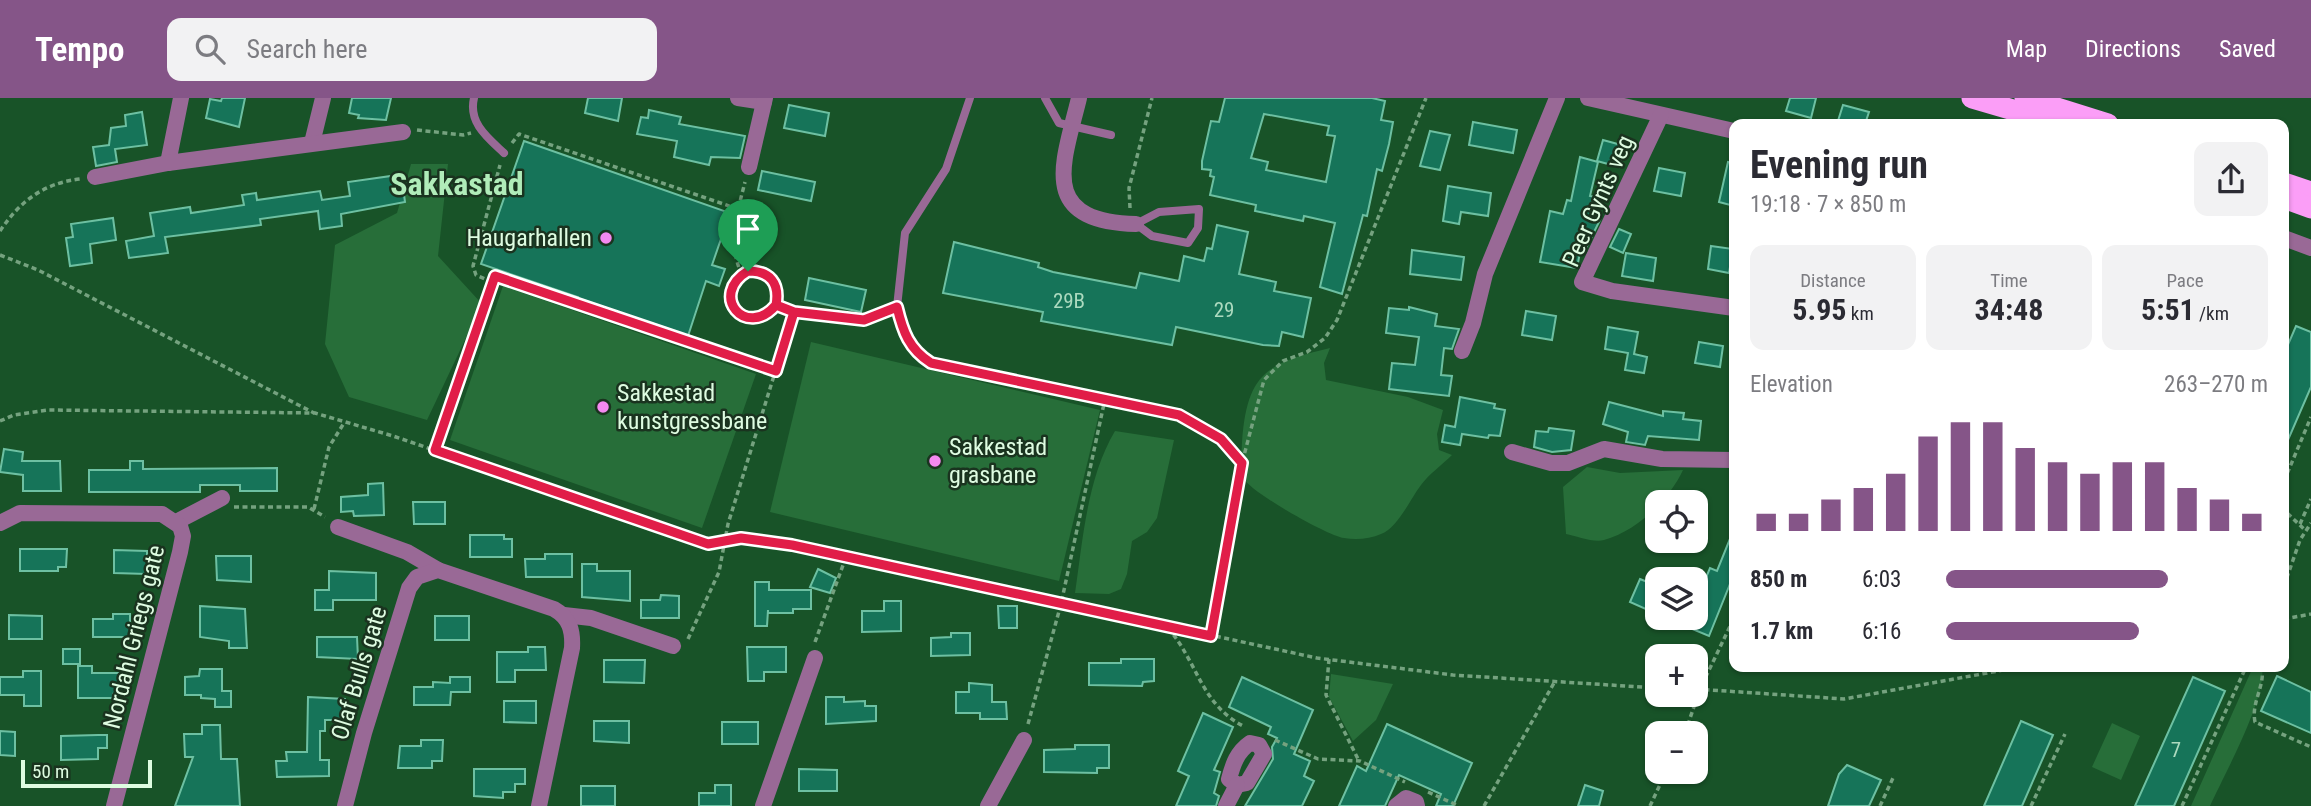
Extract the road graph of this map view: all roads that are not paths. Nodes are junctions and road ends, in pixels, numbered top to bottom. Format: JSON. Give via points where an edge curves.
{"nodes":[{"id":1,"x":181,"y":98,"type":"edge"},
{"id":2,"x":323,"y":98,"type":"edge"},
{"id":3,"x":474,"y":98,"type":"edge"},
{"id":4,"x":738,"y":98,"type":"edge"},
{"id":5,"x":970,"y":98,"type":"edge"},
{"id":6,"x":1045,"y":98,"type":"edge"},
{"id":7,"x":1079,"y":98,"type":"edge"},
{"id":8,"x":1557,"y":98,"type":"edge"},
{"id":9,"x":1588,"y":98,"type":"edge"},
{"id":10,"x":1972,"y":98,"type":"edge"},
{"id":11,"x":2025,"y":98,"type":"edge"},
{"id":12,"x":764,"y":100,"type":"edge"},
{"id":13,"x":1661,"y":115,"type":"junction"},
{"id":14,"x":2044,"y":119,"type":"edge"},
{"id":15,"x":2092,"y":119,"type":"edge"},
{"id":16,"x":1072,"y":126,"type":"junction"},
{"id":17,"x":1729,"y":130,"type":"edge"},
{"id":18,"x":402,"y":132,"type":"road end"},
{"id":19,"x":1111,"y":135,"type":"dead end"},
{"id":20,"x":312,"y":143,"type":"junction"},
{"id":21,"x":504,"y":153,"type":"road end"},
{"id":22,"x":168,"y":163,"type":"junction"},
{"id":23,"x":749,"y":167,"type":"road end"},
{"id":24,"x":95,"y":177,"type":"road end"},
{"id":25,"x":2289,"y":185,"type":"edge"},
{"id":26,"x":2311,"y":192,"type":"edge"},
{"id":27,"x":2289,"y":200,"type":"edge"},
{"id":28,"x":2311,"y":208,"type":"edge"},
{"id":29,"x":1136,"y":224,"type":"junction"},
{"id":30,"x":2289,"y":240,"type":"edge"},
{"id":31,"x":2311,"y":248,"type":"edge"},
{"id":32,"x":776,"y":305,"type":"junction"},
{"id":33,"x":1729,"y":307,"type":"edge"},
{"id":34,"x":1462,"y":351,"type":"dead end"},
{"id":35,"x":1512,"y":452,"type":"dead end"},
{"id":36,"x":1729,"y":460,"type":"edge"},
{"id":37,"x":222,"y":498,"type":"dead end"},
{"id":38,"x":176,"y":522,"type":"junction"},
{"id":39,"x":0,"y":523,"type":"edge"},
{"id":40,"x":338,"y":527,"type":"dead end"},
{"id":41,"x":438,"y":570,"type":"junction"},
{"id":42,"x":564,"y":615,"type":"junction"},
{"id":43,"x":673,"y":646,"type":"road end"},
{"id":44,"x":815,"y":658,"type":"road end"},
{"id":45,"x":1024,"y":740,"type":"road end"},
{"id":46,"x":1237,"y":785,"type":"dead end"},
{"id":47,"x":114,"y":806,"type":"edge"},
{"id":48,"x":345,"y":806,"type":"edge"},
{"id":49,"x":539,"y":806,"type":"edge"},
{"id":50,"x":763,"y":806,"type":"edge"},
{"id":51,"x":988,"y":806,"type":"edge"},
{"id":52,"x":1226,"y":806,"type":"edge"},
{"id":53,"x":1396,"y":806,"type":"edge"},
{"id":54,"x":1417,"y":806,"type":"edge"}],
"edges":[{"from":1,"to":22,"type":"street"},
{"from":2,"to":20,"type":"street"},
{"from":3,"to":21,"type":"lane","via":[[471,108],[480,130]]},
{"from":4,"to":12,"type":"street"},
{"from":5,"to":32,"type":"lane","via":[[946,169],[905,233],[897,307],[864,320],[794,312]]},
{"from":6,"to":16,"type":"lane","via":[[1059,123]]},
{"from":7,"to":16,"type":"street"},
{"from":8,"to":34,"type":"street","via":[[1485,274]]},
{"from":9,"to":13,"type":"street"},
{"from":10,"to":14,"type":"highway"},
{"from":11,"to":15,"type":"highway"},
{"from":12,"to":23,"type":"street"},
{"from":13,"to":17,"type":"street"},
{"from":13,"to":33,"type":"street","name":"Peer Gynts veg","via":[[1582,282],[1612,291]]},
{"from":16,"to":19,"type":"lane"},
{"from":16,"to":29,"type":"street","via":[[1061,167],[1066,194],[1084,212]]},
{"from":18,"to":20,"type":"street"},
{"from":20,"to":22,"type":"street"},
{"from":22,"to":24,"type":"street"},
{"from":25,"to":26,"type":"highway"},
{"from":27,"to":28,"type":"highway"},
{"from":29,"to":29,"type":"lane","via":[[1152,236],[1188,243],[1198,228],[1199,209],[1159,212]]},
{"from":30,"to":31,"type":"street"},
{"from":32,"to":32,"type":"lane","via":[[768,316],[754,319],[741,315],[732,305],[730,291],[736,278],[761,271],[773,279],[779,291]]},
{"from":35,"to":36,"type":"street","via":[[1568,464],[1604,449],[1662,459]]},
{"from":37,"to":38,"type":"street","name":"Nordahl Griegs gate"},
{"from":38,"to":39,"type":"street","name":"Nordahl Griegs gate","via":[[162,514],[20,513]]},
{"from":38,"to":47,"type":"street","name":"Nordahl Griegs gate","via":[[183,536],[180,552]]},
{"from":40,"to":41,"type":"street","via":[[407,552]]},
{"from":41,"to":42,"type":"street"},
{"from":41,"to":48,"type":"street","name":"Olaf Bulls gate","via":[[417,577],[409,588]]},
{"from":42,"to":43,"type":"street","via":[[591,618]]},
{"from":42,"to":49,"type":"street","via":[[570,624],[572,649]]},
{"from":44,"to":50,"type":"street"},
{"from":45,"to":51,"type":"street"},
{"from":46,"to":52,"type":"street"},
{"from":53,"to":54,"type":"street","via":[[1406,798]]}]}
